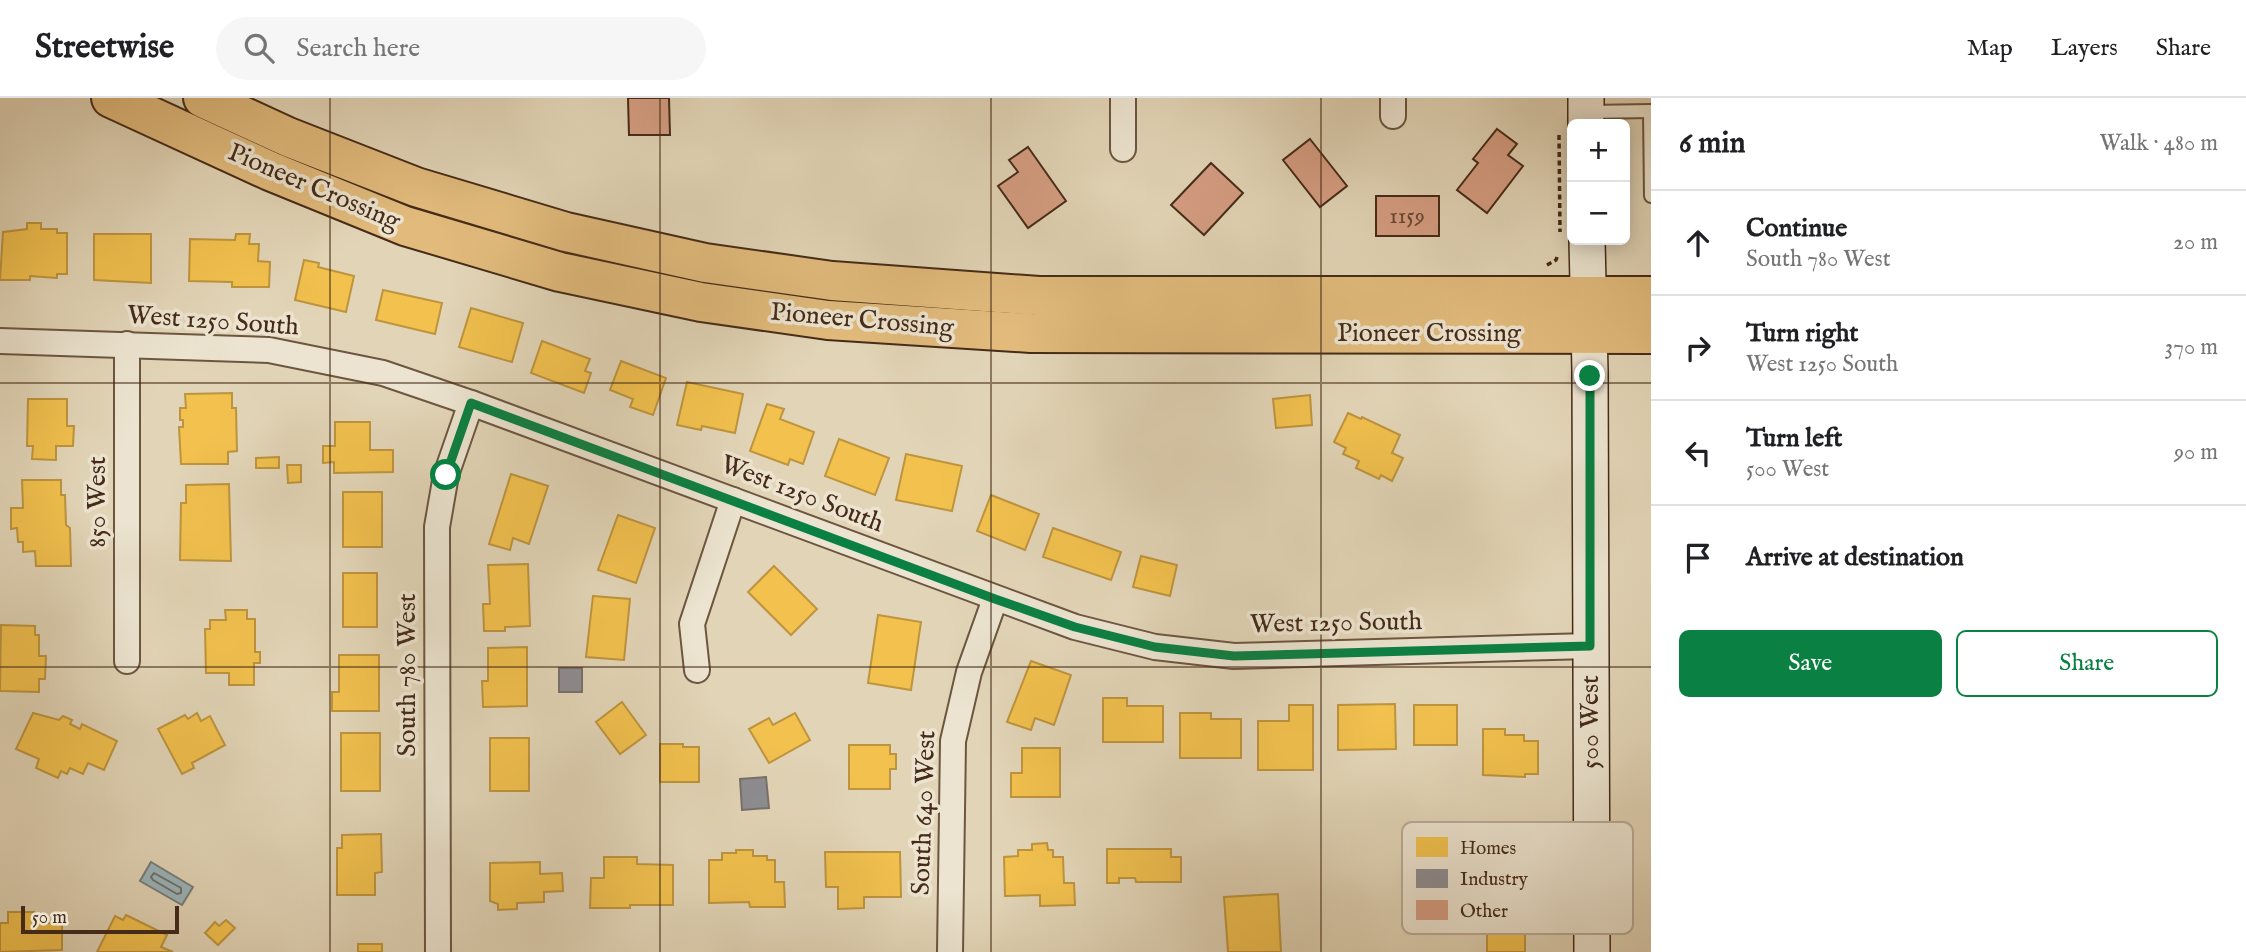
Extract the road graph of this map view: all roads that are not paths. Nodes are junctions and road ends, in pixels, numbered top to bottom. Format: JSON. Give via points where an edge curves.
{"nodes":[{"id":1,"x":111,"y":98,"type":"edge"},
{"id":2,"x":203,"y":98,"type":"edge"},
{"id":3,"x":1123,"y":98,"type":"edge"},
{"id":4,"x":1650,"y":111,"type":"edge"},
{"id":5,"x":1579,"y":115,"type":"edge"},
{"id":6,"x":1123,"y":149,"type":"dead end"},
{"id":7,"x":1651,"y":196,"type":"edge"},
{"id":8,"x":1570,"y":245,"type":"edge"},
{"id":9,"x":1588,"y":295,"type":"junction"},
{"id":10,"x":1651,"y":296,"type":"edge"},
{"id":11,"x":1590,"y":333,"type":"junction"},
{"id":12,"x":1651,"y":334,"type":"edge"},
{"id":13,"x":0,"y":341,"type":"edge"},
{"id":14,"x":127,"y":344,"type":"junction"},
{"id":15,"x":471,"y":403,"type":"junction"},
{"id":16,"x":733,"y":500,"type":"junction"},
{"id":17,"x":995,"y":599,"type":"junction"},
{"id":18,"x":1590,"y":646,"type":"junction"},
{"id":19,"x":127,"y":661,"type":"dead end"},
{"id":20,"x":697,"y":670,"type":"dead end"},
{"id":21,"x":1591,"y":822,"type":"edge"},
{"id":22,"x":1592,"y":934,"type":"edge"},
{"id":23,"x":438,"y":952,"type":"edge"},
{"id":24,"x":950,"y":952,"type":"edge"},
{"id":25,"x":1592,"y":952,"type":"edge"}],
"edges":[{"from":1,"to":11,"type":"highway","name":"Pioneer Crossing","via":[[405,226],[560,272],[701,302],[828,320],[1031,333]]},
{"from":2,"to":9,"type":"highway","name":"Pioneer Crossing","via":[[416,187],[566,232],[705,263],[832,281],[1039,296]]},
{"from":3,"to":6,"type":"street"},
{"from":4,"to":5,"type":"lane"},
{"from":4,"to":7,"type":"lane"},
{"from":8,"to":9,"type":"street","name":"500 West"},
{"from":9,"to":10,"type":"highway","name":"Pioneer Crossing"},
{"from":9,"to":11,"type":"street","name":"500 West"},
{"from":11,"to":12,"type":"highway","name":"Pioneer Crossing"},
{"from":11,"to":18,"type":"street","name":"500 West"},
{"from":13,"to":14,"type":"street","name":"West 1250 South"},
{"from":14,"to":15,"type":"street","name":"West 1250 South","via":[[270,350],[383,373]]},
{"from":14,"to":19,"type":"street","name":"850 West"},
{"from":15,"to":16,"type":"street","name":"West 1250 South"},
{"from":15,"to":23,"type":"street","name":"South 780 West","via":[[446,475],[438,527]]},
{"from":16,"to":17,"type":"street","name":"West 1250 South"},
{"from":16,"to":20,"type":"street","via":[[692,624]]},
{"from":17,"to":18,"type":"street","name":"West 1250 South","via":[[1075,627],[1155,647],[1234,656]]},
{"from":17,"to":24,"type":"street","name":"South 640 West","via":[[968,672],[953,741]]},
{"from":18,"to":21,"type":"street","name":"500 West"},
{"from":22,"to":25,"type":"street","name":"500 West"}]}
